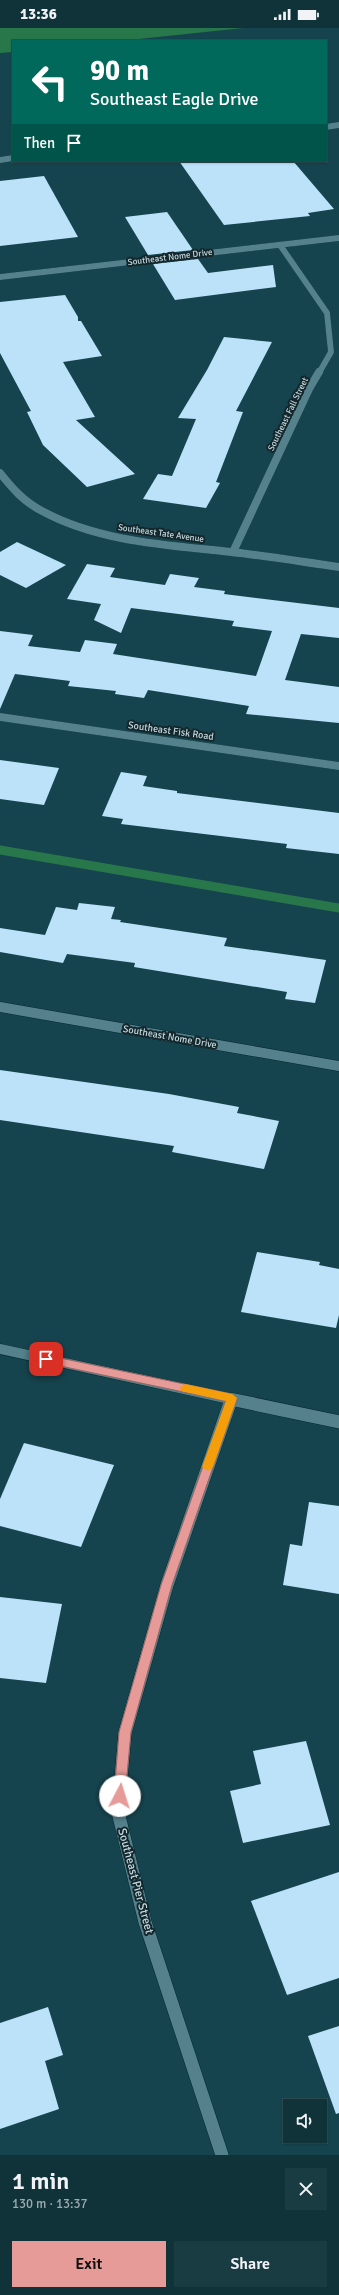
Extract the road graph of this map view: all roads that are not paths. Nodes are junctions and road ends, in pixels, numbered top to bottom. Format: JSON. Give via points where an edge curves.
{"nodes":[{"id":1,"x":339,"y":125,"type":"edge"},
{"id":2,"x":327,"y":126,"type":"edge"},
{"id":3,"x":12,"y":158,"type":"edge"},
{"id":4,"x":0,"y":160,"type":"edge"},
{"id":5,"x":339,"y":238,"type":"edge"},
{"id":6,"x":280,"y":245,"type":"junction"},
{"id":7,"x":0,"y":277,"type":"edge"},
{"id":8,"x":0,"y":473,"type":"edge"},
{"id":9,"x":233,"y":552,"type":"junction"},
{"id":10,"x":339,"y":566,"type":"edge"},
{"id":11,"x":0,"y":717,"type":"edge"},
{"id":12,"x":339,"y":766,"type":"edge"},
{"id":13,"x":0,"y":1007,"type":"edge"},
{"id":14,"x":339,"y":1066,"type":"edge"},
{"id":15,"x":0,"y":1349,"type":"edge"},
{"id":16,"x":232,"y":1398,"type":"junction"},
{"id":17,"x":339,"y":1422,"type":"edge"},
{"id":18,"x":222,"y":2155,"type":"edge"}],
"edges":[{"from":1,"to":2,"type":"street"},
{"from":3,"to":4,"type":"street"},
{"from":5,"to":6,"type":"street","name":"Southeast Nome Drive"},
{"from":6,"to":7,"type":"street","name":"Southeast Nome Drive"},
{"from":6,"to":9,"type":"street","name":"Southeast Fall Street","via":[[327,313],[331,352],[309,389]]},
{"from":8,"to":9,"type":"street","name":"Southeast Tate Avenue","via":[[8,488],[35,507],[78,527],[121,538]]},
{"from":9,"to":10,"type":"street","name":"Southeast Tate Avenue"},
{"from":11,"to":12,"type":"street","name":"Southeast Fisk Road"},
{"from":13,"to":14,"type":"street","name":"Southeast Nome Drive"},
{"from":15,"to":16,"type":"street"},
{"from":16,"to":17,"type":"street"},
{"from":16,"to":18,"type":"street","name":"Southeast Pier Street","via":[[166,1585],[125,1732],[118,1812],[145,1922]]}]}
